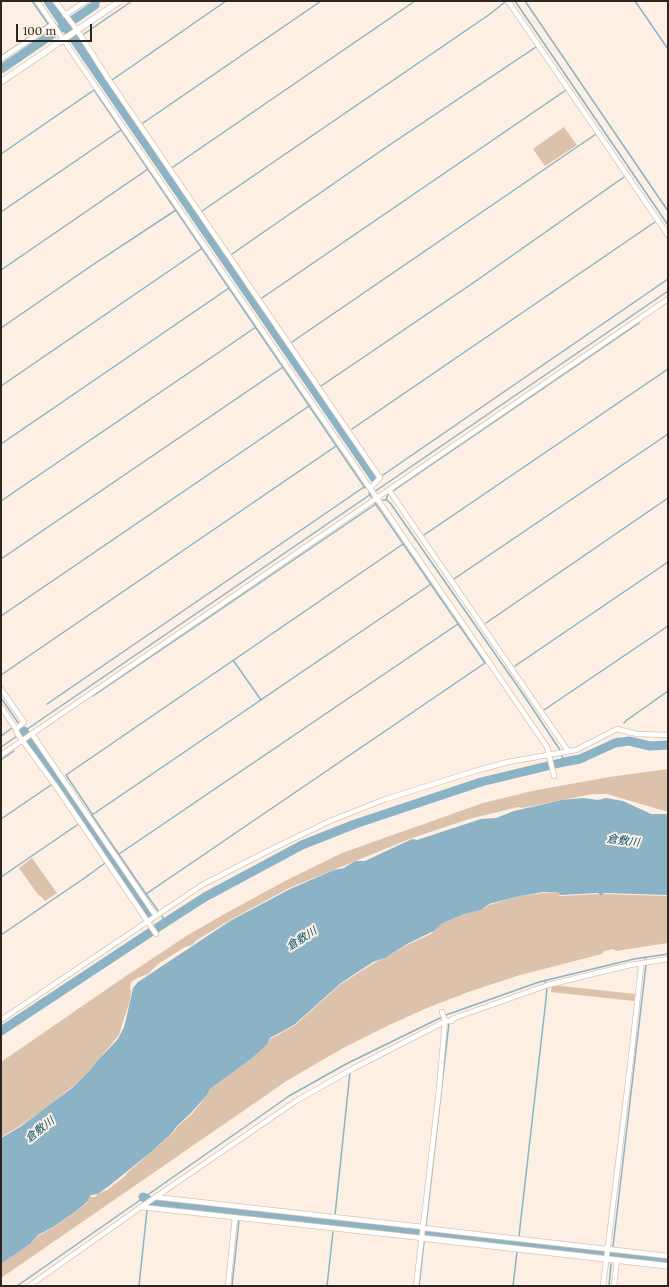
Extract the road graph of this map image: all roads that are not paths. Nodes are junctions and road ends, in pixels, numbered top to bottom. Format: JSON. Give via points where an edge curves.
{"nodes":[{"id":1,"x":37,"y":1,"type":"edge"},
{"id":2,"x":55,"y":1,"type":"edge"},
{"id":3,"x":86,"y":1,"type":"edge"},
{"id":4,"x":120,"y":1,"type":"edge"},
{"id":5,"x":508,"y":1,"type":"edge"},
{"id":6,"x":67,"y":17,"type":"junction"},
{"id":7,"x":54,"y":25,"type":"junction"},
{"id":8,"x":76,"y":31,"type":"junction"},
{"id":9,"x":63,"y":38,"type":"junction"},
{"id":10,"x":1,"y":59,"type":"edge"},
{"id":11,"x":1,"y":82,"type":"edge"},
{"id":12,"x":668,"y":235,"type":"edge"},
{"id":13,"x":668,"y":299,"type":"edge"},
{"id":14,"x":389,"y":490,"type":"junction"},
{"id":15,"x":373,"y":493,"type":"junction"},
{"id":16,"x":1,"y":689,"type":"edge"},
{"id":17,"x":1,"y":707,"type":"edge"},
{"id":18,"x":32,"y":734,"type":"junction"},
{"id":19,"x":19,"y":735,"type":"junction"},
{"id":20,"x":668,"y":735,"type":"edge"},
{"id":21,"x":566,"y":751,"type":"junction"},
{"id":22,"x":1,"y":755,"type":"edge"},
{"id":23,"x":550,"y":756,"type":"junction"},
{"id":24,"x":554,"y":776,"type":"dead end"},
{"id":25,"x":158,"y":915,"type":"junction"},
{"id":26,"x":149,"y":924,"type":"junction"},
{"id":27,"x":156,"y":934,"type":"dead end"},
{"id":28,"x":668,"y":959,"type":"edge"},
{"id":29,"x":644,"y":963,"type":"junction"},
{"id":30,"x":446,"y":1019,"type":"junction"},
{"id":31,"x":1,"y":1020,"type":"edge"},
{"id":32,"x":154,"y":1198,"type":"junction"},
{"id":33,"x":141,"y":1207,"type":"junction"},
{"id":34,"x":236,"y":1212,"type":"junction"},
{"id":35,"x":330,"y":1222,"type":"junction"},
{"id":36,"x":423,"y":1231,"type":"junction"},
{"id":37,"x":514,"y":1243,"type":"junction"},
{"id":38,"x":609,"y":1252,"type":"junction"},
{"id":39,"x":668,"y":1256,"type":"edge"},
{"id":40,"x":617,"y":1260,"type":"junction"},
{"id":41,"x":668,"y":1266,"type":"edge"},
{"id":42,"x":29,"y":1286,"type":"edge"},
{"id":43,"x":228,"y":1286,"type":"edge"},
{"id":44,"x":416,"y":1286,"type":"edge"},
{"id":45,"x":603,"y":1286,"type":"edge"},
{"id":46,"x":614,"y":1286,"type":"edge"}],
"edges":[{"from":1,"to":7,"type":"street"},
{"from":2,"to":6,"type":"street"},
{"from":3,"to":6,"type":"street"},
{"from":4,"to":8,"type":"street"},
{"from":5,"to":12,"type":"street"},
{"from":6,"to":8,"type":"street"},
{"from":7,"to":9,"type":"street"},
{"from":7,"to":10,"type":"street"},
{"from":8,"to":9,"type":"street"},
{"from":8,"to":15,"type":"street","via":[[380,478]]},
{"from":9,"to":11,"type":"street"},
{"from":9,"to":15,"type":"street"},
{"from":13,"to":14,"type":"street"},
{"from":14,"to":15,"type":"street"},
{"from":14,"to":21,"type":"street"},
{"from":15,"to":18,"type":"street"},
{"from":15,"to":23,"type":"street","via":[[547,747]]},
{"from":16,"to":19,"type":"street","via":[[24,722]]},
{"from":17,"to":19,"type":"street"},
{"from":18,"to":19,"type":"street"},
{"from":18,"to":25,"type":"street"},
{"from":19,"to":22,"type":"street"},
{"from":19,"to":26,"type":"street"},
{"from":20,"to":21,"type":"street","via":[[642,734],[618,729],[581,747]]},
{"from":21,"to":23,"type":"street"},
{"from":23,"to":24,"type":"street"},
{"from":23,"to":25,"type":"street","via":[[508,762],[469,773],[383,800],[343,816],[202,885]]},
{"from":25,"to":26,"type":"street"},
{"from":26,"to":27,"type":"street"},
{"from":26,"to":31,"type":"street"},
{"from":28,"to":29,"type":"street"},
{"from":29,"to":30,"type":"street","via":[[547,986],[456,1018]]},
{"from":29,"to":38,"type":"street","via":[[641,967]]},
{"from":30,"to":32,"type":"street","via":[[296,1101]]},
{"from":30,"to":36,"type":"street"},
{"from":32,"to":33,"type":"street"},
{"from":32,"to":34,"type":"street"},
{"from":33,"to":34,"type":"street"},
{"from":33,"to":42,"type":"street"},
{"from":34,"to":35,"type":"street"},
{"from":34,"to":35,"type":"street"},
{"from":34,"to":43,"type":"street"},
{"from":35,"to":36,"type":"street"},
{"from":35,"to":36,"type":"street"},
{"from":36,"to":37,"type":"street"},
{"from":36,"to":37,"type":"street"},
{"from":36,"to":44,"type":"street"},
{"from":37,"to":38,"type":"street"},
{"from":37,"to":38,"type":"street"},
{"from":38,"to":39,"type":"street"},
{"from":38,"to":40,"type":"street"},
{"from":38,"to":45,"type":"street"},
{"from":40,"to":41,"type":"street"},
{"from":40,"to":46,"type":"street"}]}
